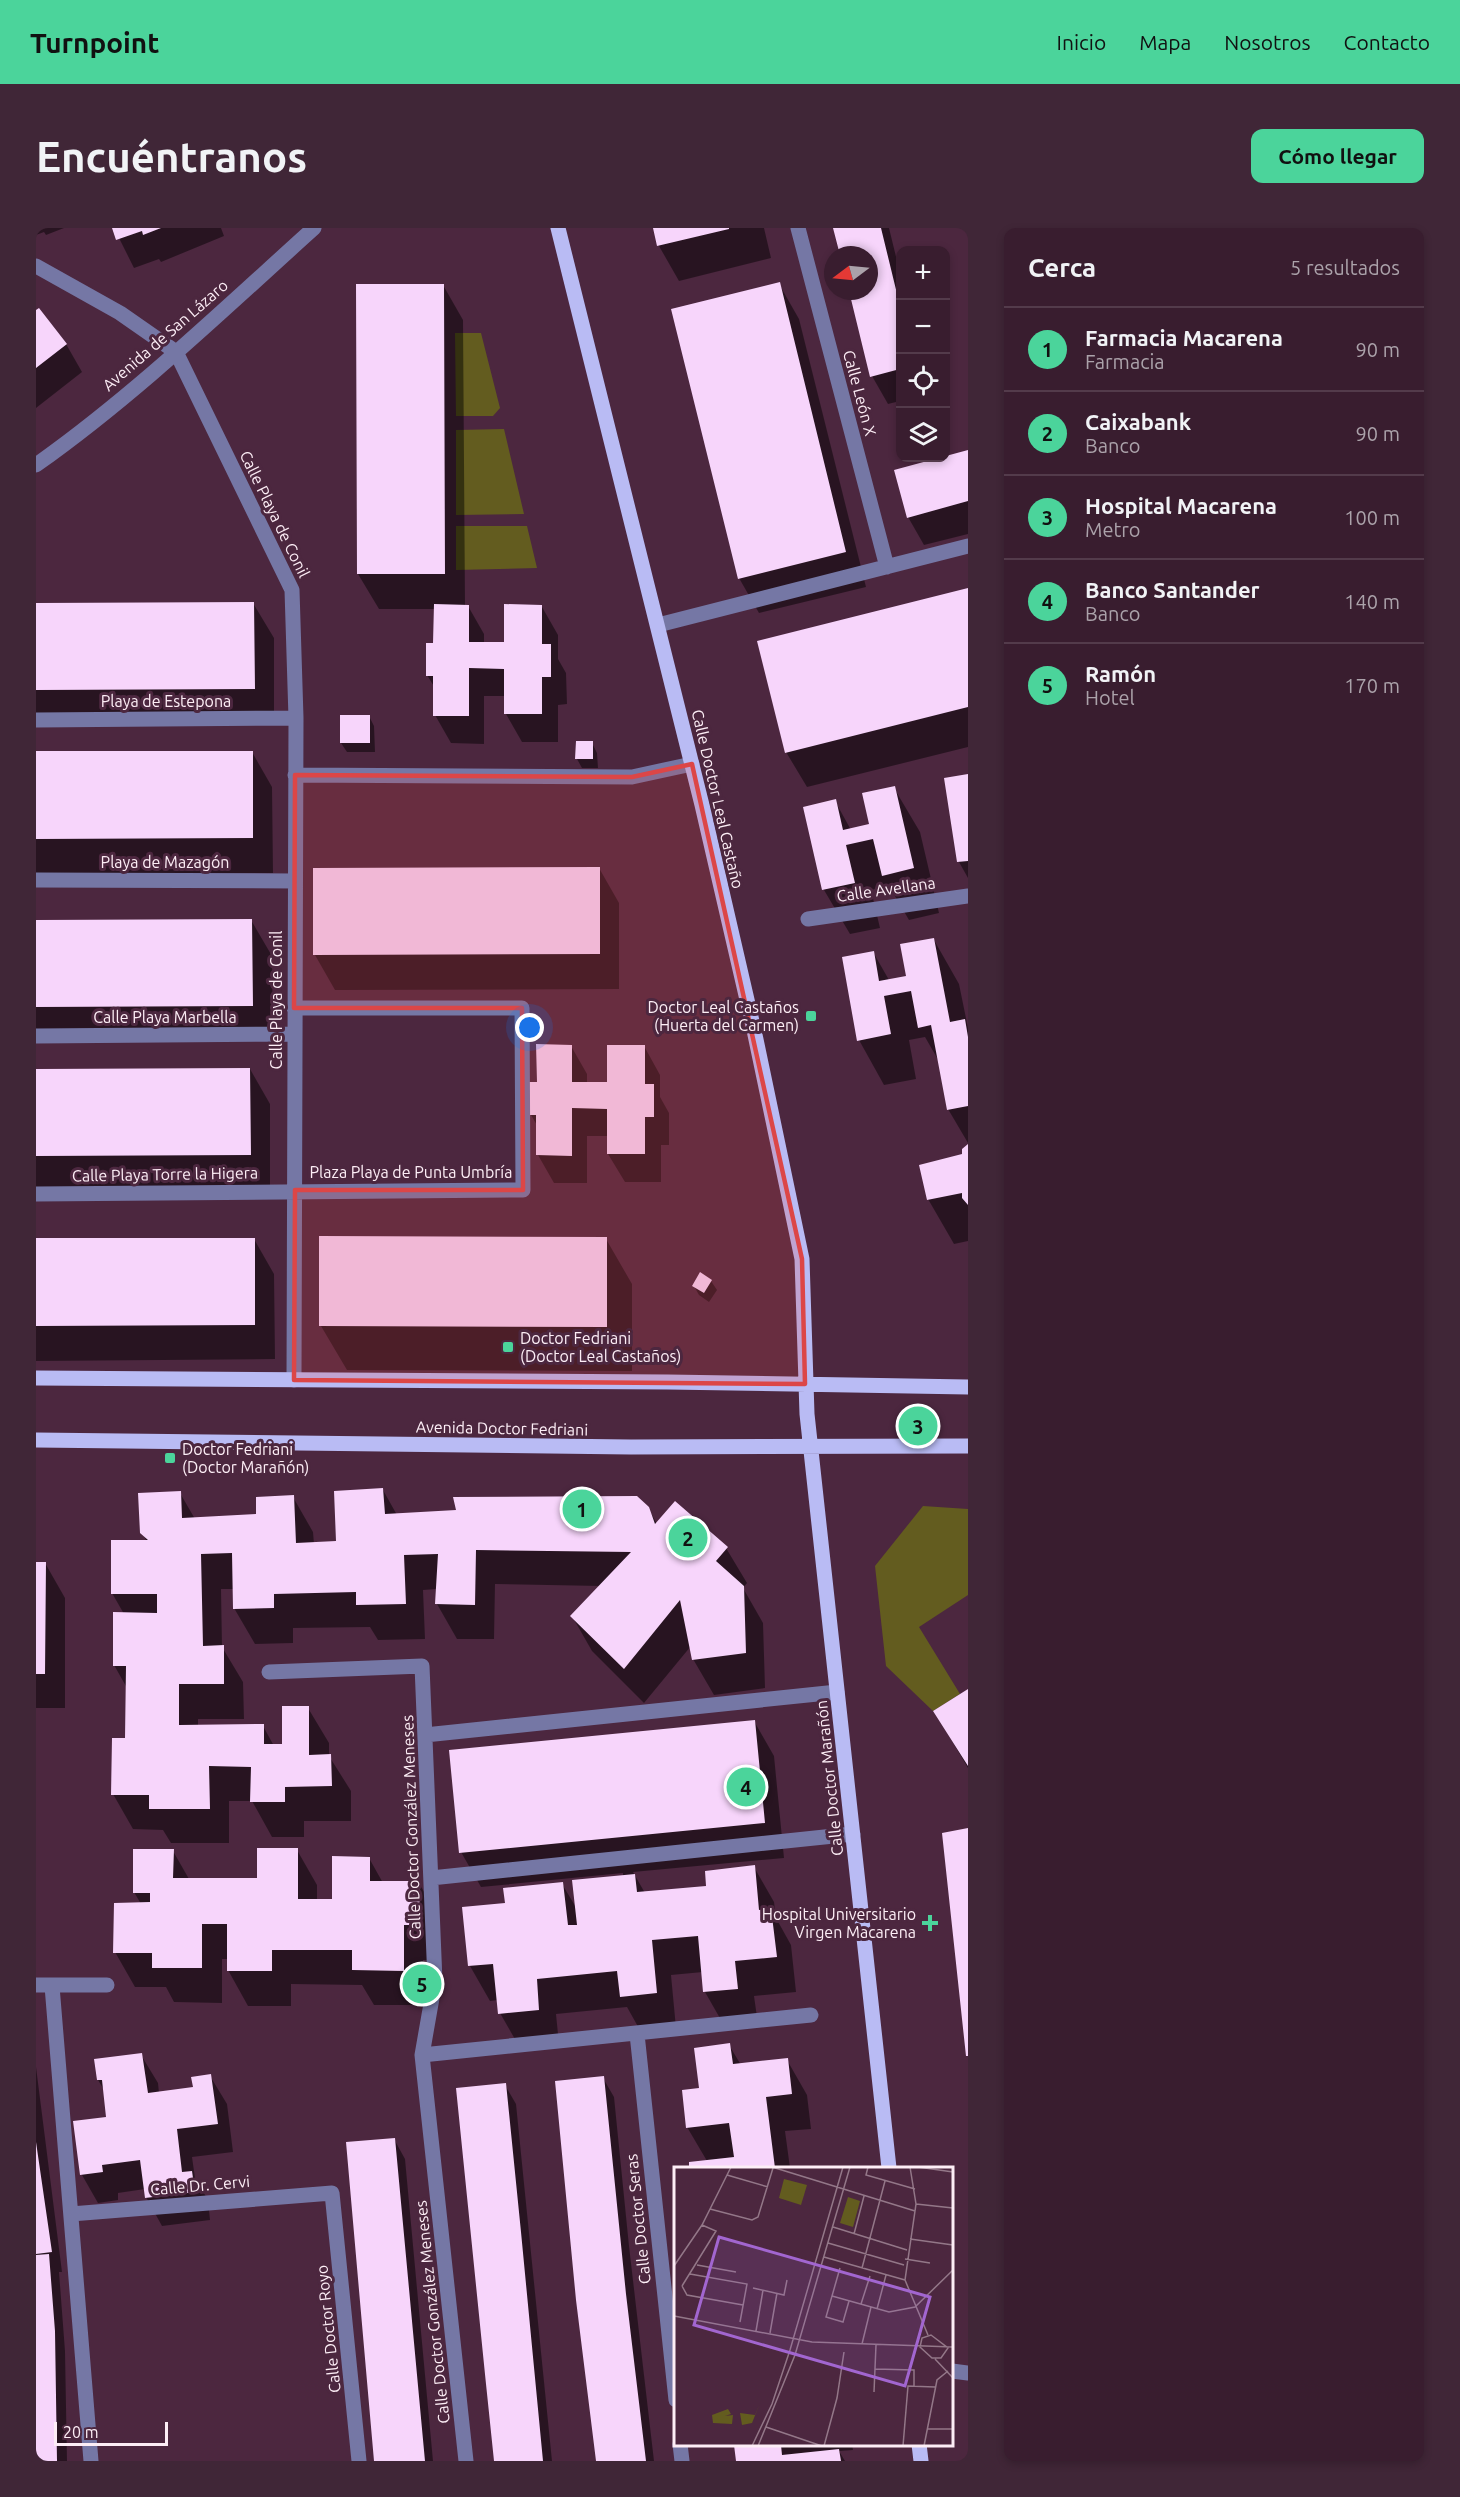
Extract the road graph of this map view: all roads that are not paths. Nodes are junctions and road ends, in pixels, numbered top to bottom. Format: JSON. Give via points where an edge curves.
{"nodes":[{"id":1,"x":314,"y":228,"type":"edge"},
{"id":2,"x":558,"y":228,"type":"edge"},
{"id":3,"x":798,"y":228,"type":"edge"},
{"id":4,"x":36,"y":266,"type":"edge"},
{"id":5,"x":176,"y":352,"type":"junction"},
{"id":6,"x":36,"y":465,"type":"edge"},
{"id":7,"x":968,"y":546,"type":"edge"},
{"id":8,"x":887,"y":567,"type":"junction"},
{"id":9,"x":657,"y":625,"type":"junction"},
{"id":10,"x":296,"y":718,"type":"junction"},
{"id":11,"x":36,"y":720,"type":"edge"},
{"id":12,"x":692,"y":764,"type":"junction"},
{"id":13,"x":295,"y":775,"type":"junction"},
{"id":14,"x":36,"y":880,"type":"edge"},
{"id":15,"x":295,"y":881,"type":"junction"},
{"id":16,"x":968,"y":896,"type":"edge"},
{"id":17,"x":808,"y":919,"type":"dead end"},
{"id":18,"x":294,"y":1008,"type":"junction"},
{"id":19,"x":294,"y":1034,"type":"junction"},
{"id":20,"x":36,"y":1036,"type":"edge"},
{"id":21,"x":295,"y":1190,"type":"junction"},
{"id":22,"x":36,"y":1194,"type":"edge"},
{"id":23,"x":36,"y":1378,"type":"edge"},
{"id":24,"x":294,"y":1380,"type":"junction"},
{"id":25,"x":804,"y":1384,"type":"junction"},
{"id":26,"x":968,"y":1387,"type":"edge"},
{"id":27,"x":36,"y":1440,"type":"edge"},
{"id":28,"x":811,"y":1446,"type":"junction"},
{"id":29,"x":968,"y":1446,"type":"edge"},
{"id":30,"x":269,"y":1672,"type":"dead end"},
{"id":31,"x":837,"y":1692,"type":"junction"},
{"id":32,"x":425,"y":1734,"type":"junction"},
{"id":33,"x":853,"y":1834,"type":"junction"},
{"id":34,"x":430,"y":1878,"type":"junction"},
{"id":35,"x":36,"y":1985,"type":"edge"},
{"id":36,"x":106,"y":1985,"type":"dead end"},
{"id":37,"x":52,"y":1986,"type":"junction"},
{"id":38,"x":811,"y":2015,"type":"dead end"},
{"id":39,"x":637,"y":2034,"type":"junction"},
{"id":40,"x":422,"y":2055,"type":"junction"},
{"id":41,"x":889,"y":2167,"type":"edge"},
{"id":42,"x":332,"y":2193,"type":"joint"},
{"id":43,"x":71,"y":2214,"type":"junction"},
{"id":44,"x":953,"y":2371,"type":"edge"},
{"id":45,"x":968,"y":2373,"type":"edge"},
{"id":46,"x":674,"y":2390,"type":"edge"},
{"id":47,"x":680,"y":2446,"type":"edge"},
{"id":48,"x":919,"y":2446,"type":"edge"},
{"id":49,"x":91,"y":2461,"type":"edge"},
{"id":50,"x":359,"y":2461,"type":"edge"},
{"id":51,"x":466,"y":2461,"type":"edge"},
{"id":52,"x":682,"y":2461,"type":"edge"},
{"id":53,"x":921,"y":2461,"type":"edge"}],
"edges":[{"from":1,"to":5,"type":"street","name":"Avenida de San Lázaro"},
{"from":2,"to":9,"type":"main road","name":"Calle Doctor Leal Castaño"},
{"from":3,"to":8,"type":"street","name":"Calle León X"},
{"from":4,"to":5,"type":"street","via":[[120,313]]},
{"from":5,"to":6,"type":"street","name":"Avenida de San Lázaro"},
{"from":5,"to":10,"type":"street","name":"Calle Playa de Conil","via":[[292,590]]},
{"from":7,"to":8,"type":"street"},
{"from":8,"to":9,"type":"street"},
{"from":9,"to":12,"type":"main road","name":"Calle Doctor Leal Castaño"},
{"from":10,"to":11,"type":"street","name":"Playa de Estepona"},
{"from":10,"to":13,"type":"street","name":"Calle Playa de Conil"},
{"from":12,"to":13,"type":"street","via":[[632,777]]},
{"from":12,"to":25,"type":"main road","name":"Calle Doctor Leal Castaño","via":[[802,1259]]},
{"from":13,"to":15,"type":"street","name":"Calle Playa de Conil"},
{"from":14,"to":15,"type":"street","name":"Playa de Mazagón"},
{"from":15,"to":18,"type":"street","name":"Calle Playa de Conil"},
{"from":16,"to":17,"type":"street","name":"Calle Avellana"},
{"from":18,"to":19,"type":"street","name":"Calle Playa de Conil"},
{"from":18,"to":21,"type":"street","name":"Plaza Playa de Punta Umbría","via":[[522,1008],[523,1190]]},
{"from":19,"to":20,"type":"street","name":"Calle Playa Marbella"},
{"from":19,"to":21,"type":"street","name":"Calle Playa de Conil"},
{"from":21,"to":22,"type":"street","name":"Calle Playa Torre la Higera"},
{"from":21,"to":24,"type":"street","name":"Plaza Playa de Punta Umbría"},
{"from":23,"to":24,"type":"main road"},
{"from":24,"to":25,"type":"main road"},
{"from":25,"to":26,"type":"main road"},
{"from":25,"to":28,"type":"main road","name":"Calle Doctor Marañón"},
{"from":27,"to":28,"type":"main road","name":"Avenida Doctor Fedriani"},
{"from":28,"to":29,"type":"main road","name":"Avenida Doctor Fedriani"},
{"from":28,"to":31,"type":"main road","name":"Calle Doctor Marañón"},
{"from":30,"to":32,"type":"street","name":"Calle Doctor González Meneses","via":[[422,1666]]},
{"from":31,"to":32,"type":"street"},
{"from":31,"to":33,"type":"main road","name":"Calle Doctor Marañón"},
{"from":32,"to":34,"type":"street","name":"Calle Doctor González Meneses"},
{"from":33,"to":34,"type":"street"},
{"from":33,"to":41,"type":"main road","name":"Calle Doctor Marañón"},
{"from":34,"to":40,"type":"street","name":"Calle Doctor González Meneses","via":[[435,1981]]},
{"from":35,"to":37,"type":"street"},
{"from":36,"to":37,"type":"street"},
{"from":37,"to":43,"type":"street"},
{"from":38,"to":39,"type":"street"},
{"from":39,"to":40,"type":"street"},
{"from":39,"to":46,"type":"street","name":"Calle Doctor Seras"},
{"from":40,"to":51,"type":"street","name":"Calle Doctor González Meneses"},
{"from":42,"to":43,"type":"street","name":"Calle Dr. Cervi"},
{"from":42,"to":50,"type":"street","name":"Calle Doctor Royo"},
{"from":43,"to":49,"type":"street"},
{"from":44,"to":45,"type":"street"},
{"from":47,"to":52,"type":"street"},
{"from":48,"to":53,"type":"main road"}]}
